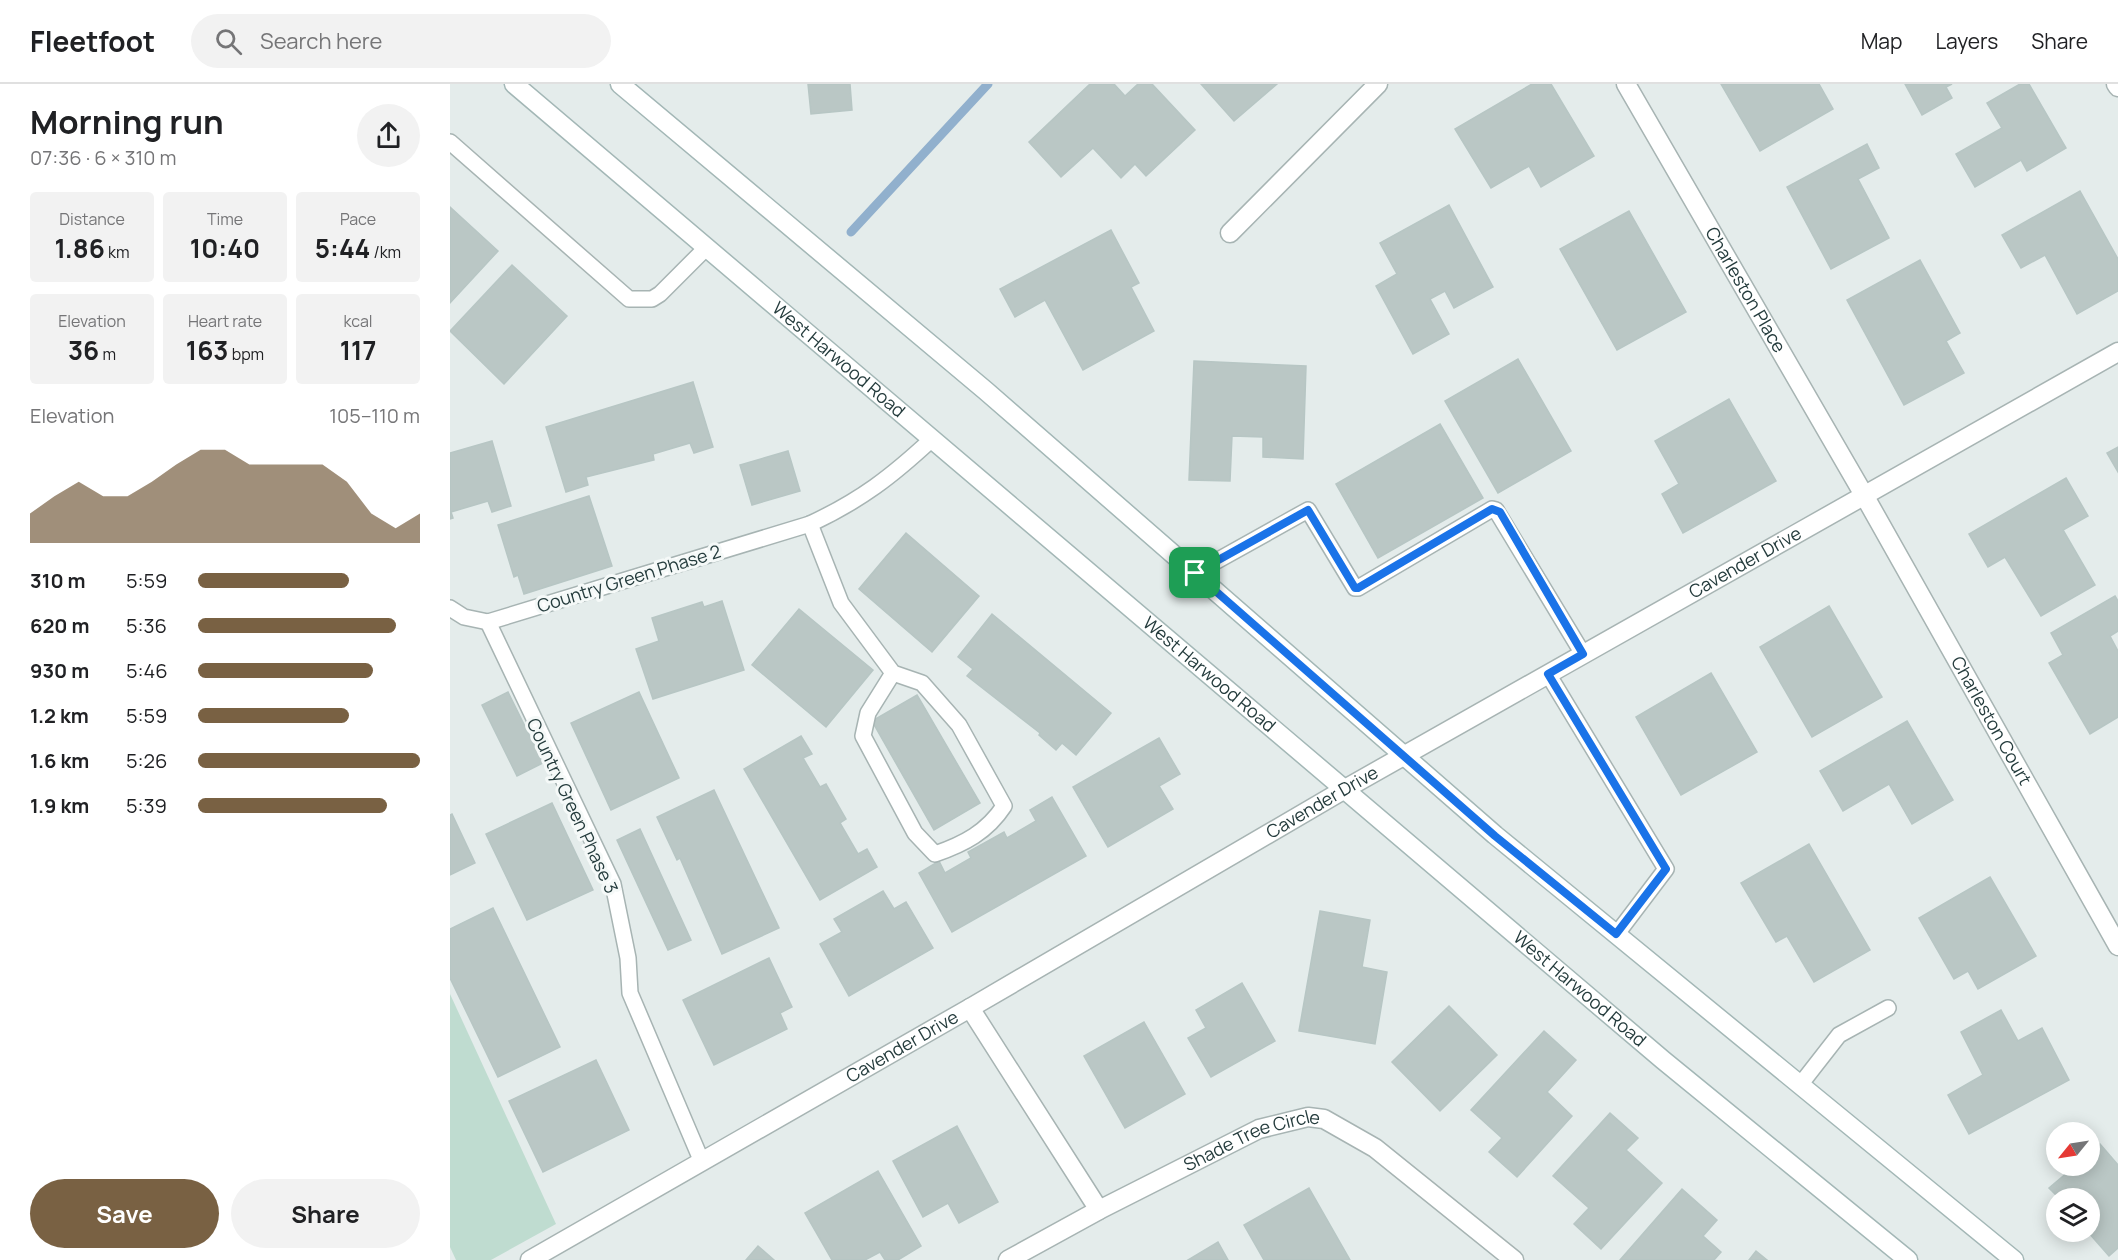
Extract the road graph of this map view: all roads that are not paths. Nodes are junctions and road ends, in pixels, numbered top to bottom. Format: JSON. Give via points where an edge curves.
{"nodes":[{"id":1,"x":513,"y":84,"type":"edge"},
{"id":2,"x":620,"y":84,"type":"edge"},
{"id":3,"x":1378,"y":84,"type":"edge"},
{"id":4,"x":1626,"y":84,"type":"edge"},
{"id":5,"x":453,"y":151,"type":"edge"},
{"id":6,"x":1230,"y":233,"type":"dead end"},
{"id":7,"x":706,"y":248,"type":"junction"},
{"id":8,"x":2118,"y":352,"type":"edge"},
{"id":9,"x":932,"y":439,"type":"junction"},
{"id":10,"x":1864,"y":495,"type":"junction"},
{"id":11,"x":810,"y":524,"type":"junction"},
{"id":12,"x":1195,"y":573,"type":"junction"},
{"id":13,"x":450,"y":608,"type":"edge"},
{"id":14,"x":488,"y":622,"type":"junction"},
{"id":15,"x":1583,"y":654,"type":"junction"},
{"id":16,"x":893,"y":673,"type":"junction"},
{"id":17,"x":1548,"y":674,"type":"junction"},
{"id":18,"x":1403,"y":756,"type":"junction"},
{"id":19,"x":1345,"y":789,"type":"junction"},
{"id":20,"x":1616,"y":934,"type":"junction"},
{"id":21,"x":2118,"y":946,"type":"edge"},
{"id":22,"x":970,"y":1008,"type":"junction"},
{"id":23,"x":1888,"y":1008,"type":"dead end"},
{"id":24,"x":1800,"y":1085,"type":"junction"},
{"id":25,"x":702,"y":1162,"type":"junction"},
{"id":26,"x":1099,"y":1210,"type":"junction"},
{"id":27,"x":530,"y":1260,"type":"edge"},
{"id":28,"x":1008,"y":1260,"type":"edge"},
{"id":29,"x":1514,"y":1260,"type":"edge"},
{"id":30,"x":1908,"y":1260,"type":"edge"},
{"id":31,"x":2013,"y":1260,"type":"edge"}],
"edges":[{"from":1,"to":7,"type":"street","name":"West Harwood Road"},
{"from":2,"to":12,"type":"street","via":[[986,391]]},
{"from":3,"to":6,"type":"street"},
{"from":4,"to":10,"type":"street","name":"Charleston Place"},
{"from":5,"to":7,"type":"lane","via":[[630,299],[652,299],[660,294]]},
{"from":7,"to":9,"type":"street","name":"West Harwood Road"},
{"from":8,"to":10,"type":"street","name":"Cavender Drive"},
{"from":9,"to":11,"type":"lane","name":"Country Green Phase 2","via":[[890,478]]},
{"from":9,"to":19,"type":"street","name":"West Harwood Road"},
{"from":10,"to":15,"type":"street","name":"Cavender Drive"},
{"from":10,"to":21,"type":"street","name":"Charleston Court"},
{"from":11,"to":14,"type":"lane","name":"Country Green Phase 2"},
{"from":11,"to":16,"type":"lane","via":[[841,603]]},
{"from":12,"to":15,"type":"lane","via":[[1308,510],[1358,588],[1492,509]]},
{"from":12,"to":18,"type":"street"},
{"from":13,"to":14,"type":"lane","via":[[465,617]]},
{"from":14,"to":25,"type":"lane","name":"Country Green Phase 3","via":[[613,884],[628,958],[630,993]]},
{"from":15,"to":17,"type":"street","name":"Cavender Drive"},
{"from":16,"to":16,"type":"lane","via":[[922,684],[959,725],[1004,806],[992,825],[960,846],[935,854],[915,833],[863,736],[868,713]]},
{"from":17,"to":18,"type":"street","name":"Cavender Drive"},
{"from":17,"to":20,"type":"lane","via":[[1666,869]]},
{"from":18,"to":19,"type":"street","name":"Cavender Drive"},
{"from":18,"to":20,"type":"street"},
{"from":19,"to":22,"type":"street","name":"Cavender Drive"},
{"from":19,"to":30,"type":"street","name":"West Harwood Road","via":[[1664,1060]]},
{"from":20,"to":24,"type":"street"},
{"from":22,"to":25,"type":"street","name":"Cavender Drive"},
{"from":22,"to":26,"type":"street"},
{"from":23,"to":24,"type":"lane","via":[[1839,1035]]},
{"from":24,"to":31,"type":"street"},
{"from":25,"to":27,"type":"street","name":"Cavender Drive"},
{"from":26,"to":28,"type":"street","name":"Shade Tree Circle"},
{"from":26,"to":29,"type":"street","name":"Shade Tree Circle","via":[[1259,1129],[1308,1117],[1324,1119],[1375,1148]]}]}
